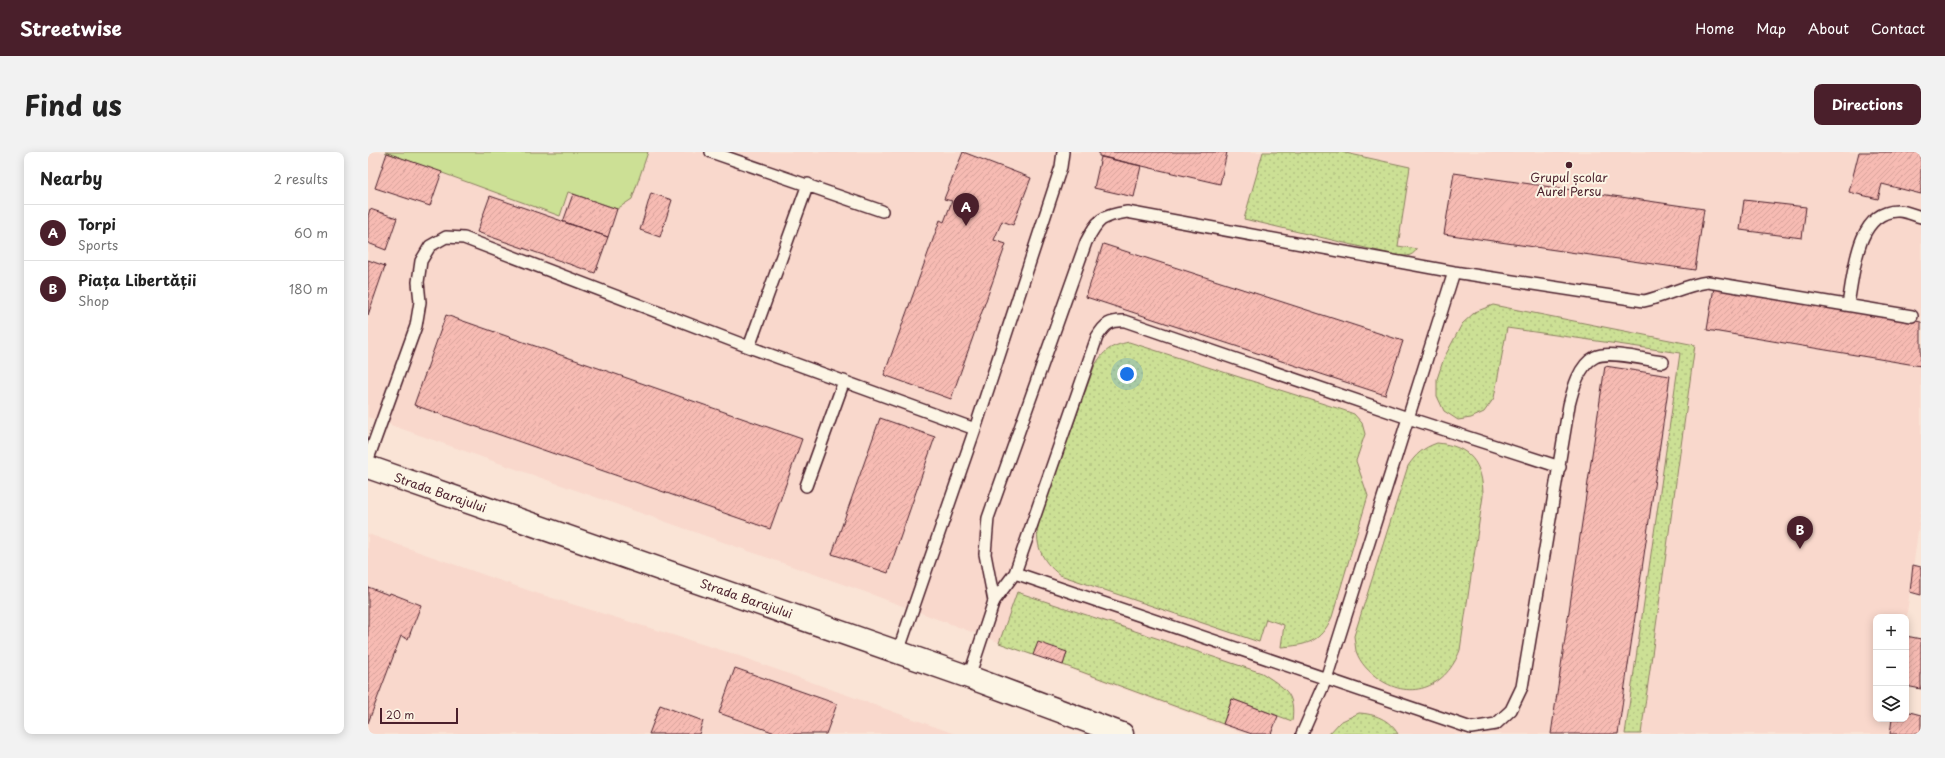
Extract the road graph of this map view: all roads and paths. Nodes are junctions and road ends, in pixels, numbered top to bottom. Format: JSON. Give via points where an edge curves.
{"nodes":[{"id":1,"x":711,"y":152,"type":"edge"},
{"id":2,"x":1063,"y":152,"type":"edge"},
{"id":3,"x":808,"y":184,"type":"junction"},
{"id":4,"x":882,"y":211,"type":"dead end"},
{"id":5,"x":1921,"y":217,"type":"edge"},
{"id":6,"x":1454,"y":272,"type":"junction"},
{"id":7,"x":1848,"y":304,"type":"junction"},
{"id":8,"x":1912,"y":316,"type":"dead end"},
{"id":9,"x":749,"y":348,"type":"junction"},
{"id":10,"x":1663,"y":362,"type":"dead end"},
{"id":11,"x":844,"y":381,"type":"junction"},
{"id":12,"x":1408,"y":418,"type":"junction"},
{"id":13,"x":975,"y":429,"type":"junction"},
{"id":14,"x":368,"y":460,"type":"edge"},
{"id":15,"x":1560,"y":467,"type":"junction"},
{"id":16,"x":368,"y":468,"type":"edge"},
{"id":17,"x":806,"y":486,"type":"dead end"},
{"id":18,"x":1015,"y":573,"type":"junction"},
{"id":19,"x":994,"y":601,"type":"junction"},
{"id":20,"x":898,"y":652,"type":"junction"},
{"id":21,"x":970,"y":678,"type":"junction"},
{"id":22,"x":1326,"y":679,"type":"junction"},
{"id":23,"x":1122,"y":734,"type":"edge"},
{"id":24,"x":1302,"y":734,"type":"edge"}],
"edges":[{"from":1,"to":3,"type":"lane"},
{"from":2,"to":13,"type":"lane","via":[[1061,167]]},
{"from":3,"to":4,"type":"lane"},
{"from":3,"to":9,"type":"lane"},
{"from":5,"to":7,"type":"lane","via":[[1897,210],[1878,215],[1862,236]]},
{"from":6,"to":7,"type":"lane","via":[[1644,301],[1661,297],[1691,284],[1708,282]]},
{"from":6,"to":12,"type":"lane"},
{"from":6,"to":19,"type":"lane","via":[[1128,212],[1108,215],[1095,224],[1086,242],[988,518],[985,554]]},
{"from":7,"to":8,"type":"lane"},
{"from":9,"to":11,"type":"lane"},
{"from":9,"to":14,"type":"lane","via":[[464,238],[446,237],[430,246],[421,261],[418,282],[420,302],[416,326]]},
{"from":10,"to":15,"type":"lane","via":[[1610,355],[1596,357],[1590,361],[1582,370],[1569,405]]},
{"from":11,"to":13,"type":"lane"},
{"from":11,"to":17,"type":"lane"},
{"from":12,"to":15,"type":"lane"},
{"from":12,"to":18,"type":"lane","via":[[1125,321],[1112,320],[1104,326],[1097,337]]},
{"from":12,"to":22,"type":"lane"},
{"from":13,"to":20,"type":"lane"},
{"from":15,"to":22,"type":"lane","via":[[1528,658],[1522,687],[1512,710],[1496,724],[1471,728]]},
{"from":16,"to":20,"type":"main road","name":"Strada Barajului"},
{"from":18,"to":19,"type":"lane"},
{"from":18,"to":22,"type":"lane"},
{"from":19,"to":21,"type":"lane"},
{"from":20,"to":21,"type":"main road","name":"Strada Barajului"},
{"from":21,"to":23,"type":"main road","name":"Strada Barajului"},
{"from":22,"to":24,"type":"lane"}]}
